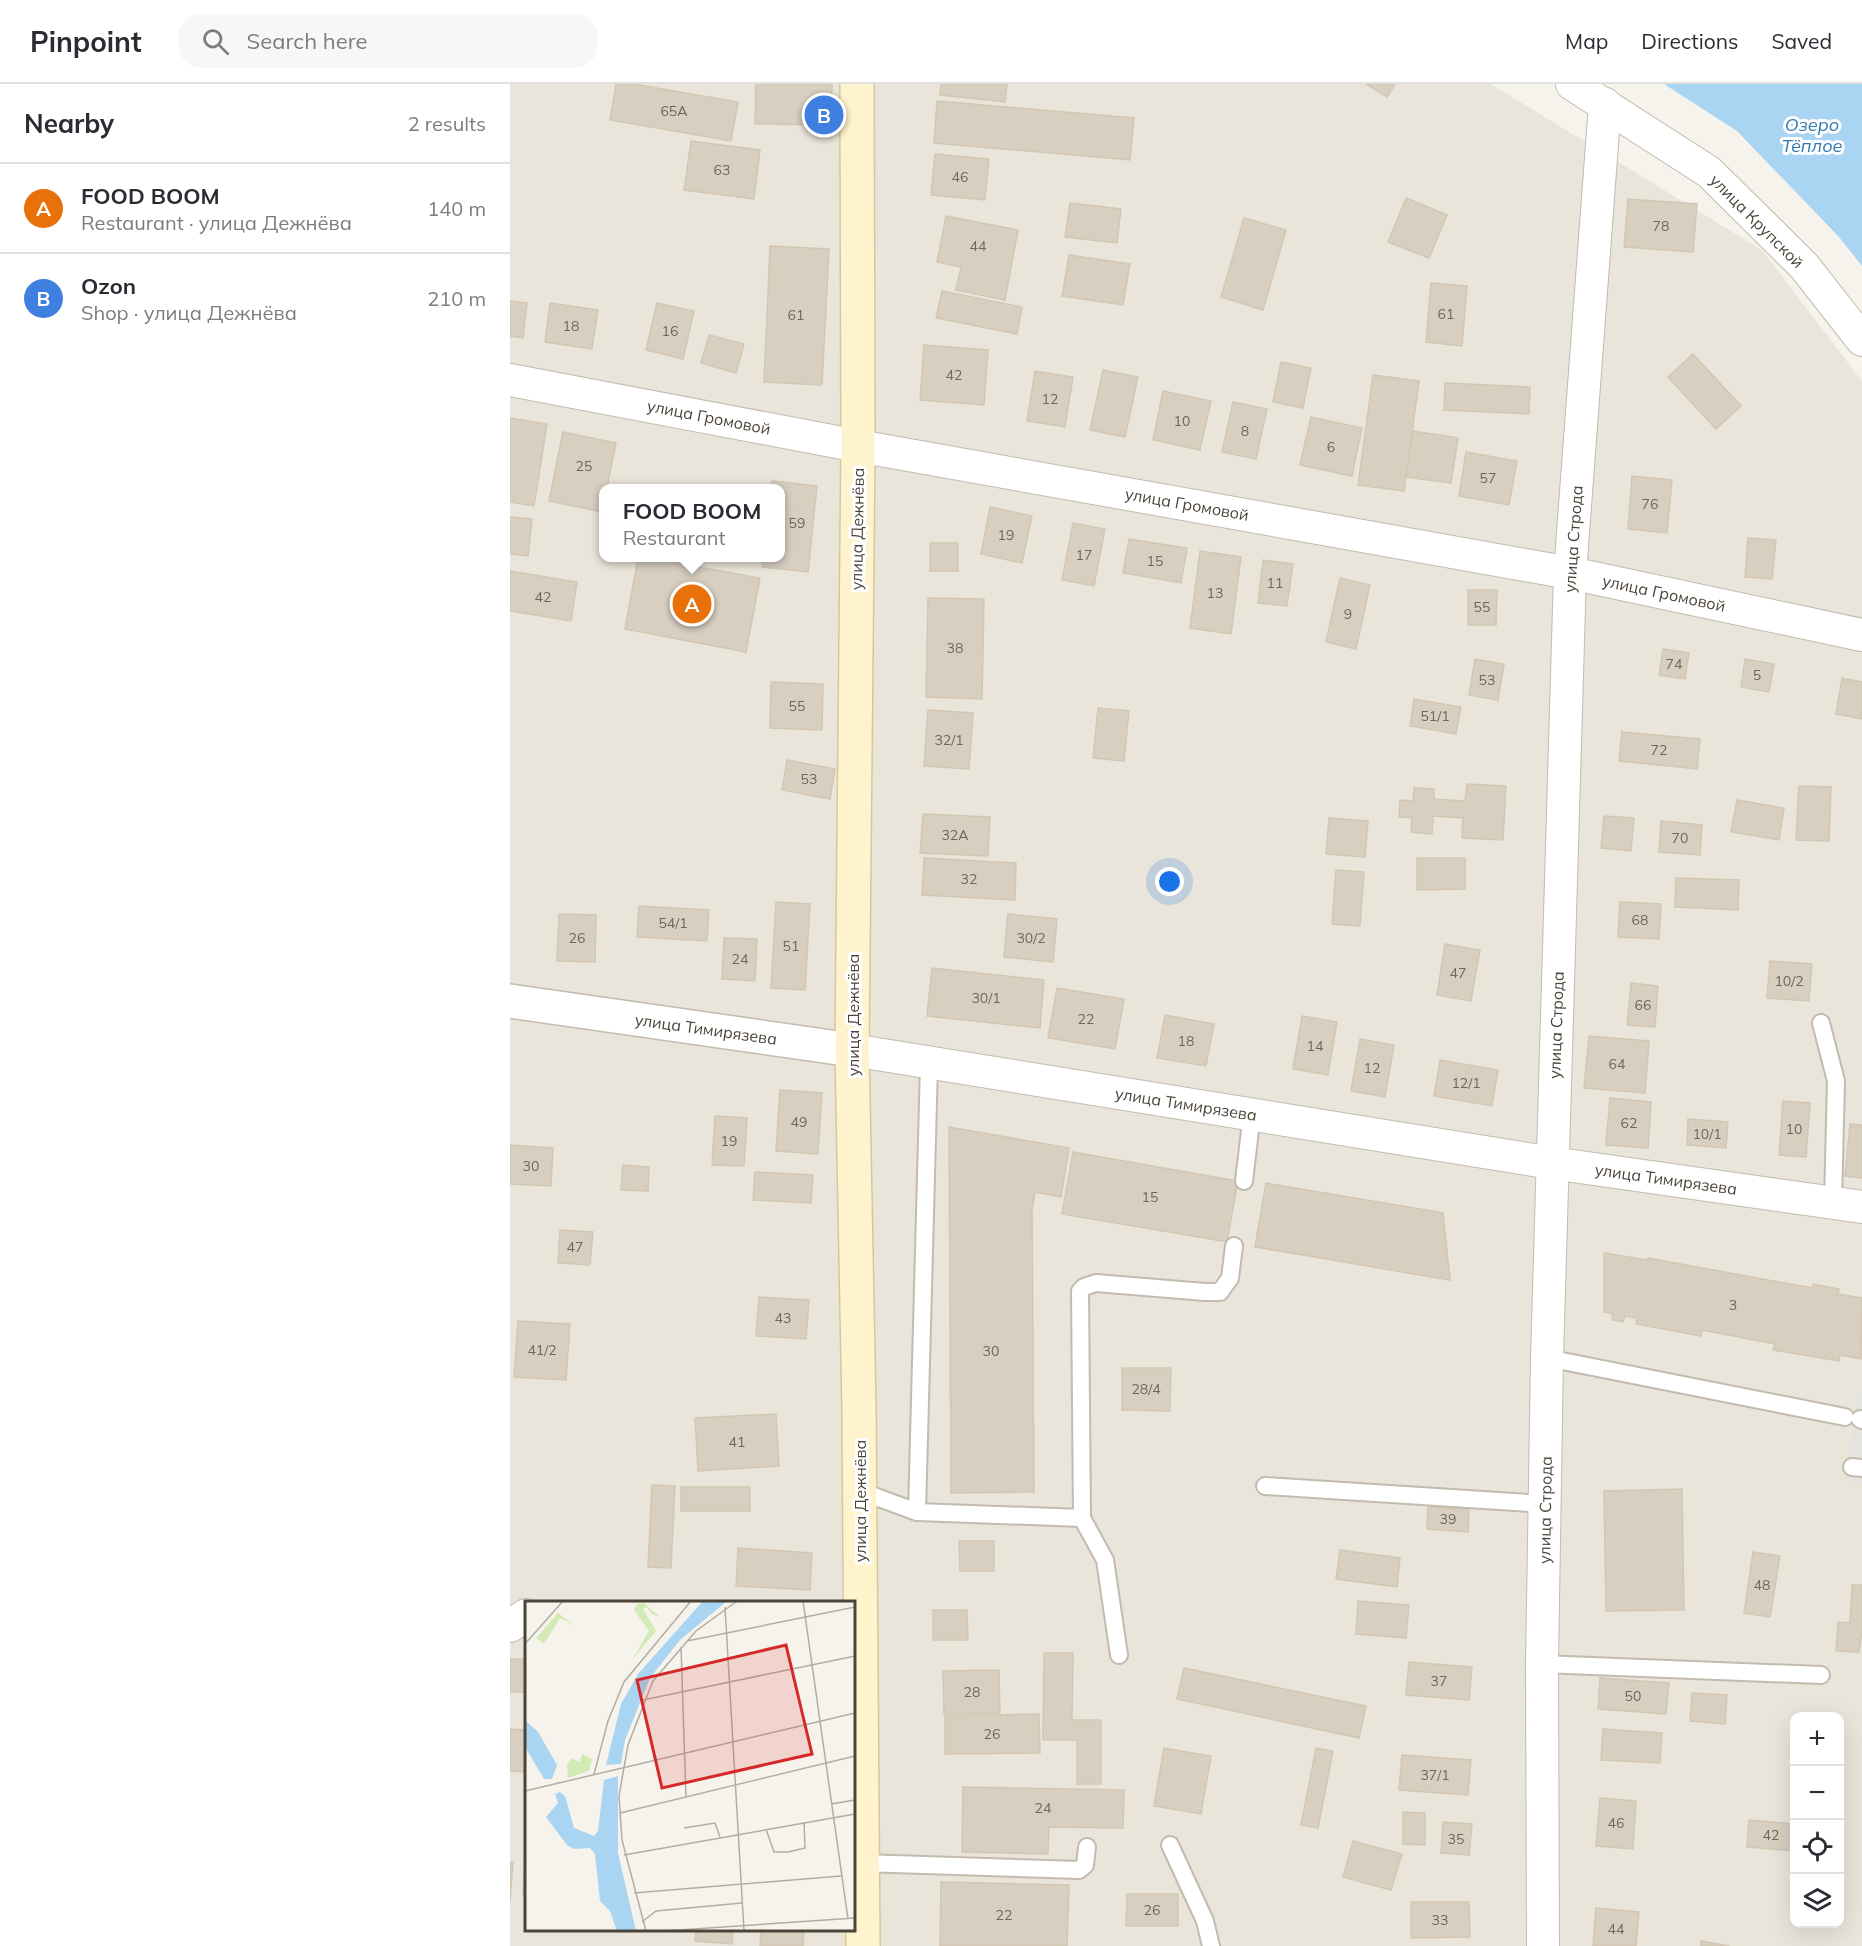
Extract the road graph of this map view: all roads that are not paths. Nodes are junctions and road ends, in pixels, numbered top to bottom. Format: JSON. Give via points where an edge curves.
{"nodes":[{"id":1,"x":857,"y":84,"type":"edge"},
{"id":2,"x":1572,"y":84,"type":"edge"},
{"id":3,"x":1605,"y":105,"type":"junction"},
{"id":4,"x":1862,"y":340,"type":"edge"},
{"id":5,"x":510,"y":380,"type":"edge"},
{"id":6,"x":858,"y":446,"type":"junction"},
{"id":7,"x":1570,"y":573,"type":"junction"},
{"id":8,"x":1862,"y":635,"type":"edge"},
{"id":9,"x":510,"y":1001,"type":"edge"},
{"id":10,"x":1821,"y":1023,"type":"dead end"},
{"id":11,"x":852,"y":1050,"type":"junction"},
{"id":12,"x":929,"y":1064,"type":"junction"},
{"id":13,"x":1252,"y":1114,"type":"junction"},
{"id":14,"x":1552,"y":1163,"type":"junction"},
{"id":15,"x":1244,"y":1181,"type":"dead end"},
{"id":16,"x":1848,"y":1205,"type":"edge"},
{"id":17,"x":1234,"y":1246,"type":"dead end"},
{"id":18,"x":1547,"y":1358,"type":"junction"},
{"id":19,"x":1856,"y":1419,"type":"edge"},
{"id":20,"x":1265,"y":1486,"type":"dead end"},
{"id":21,"x":860,"y":1491,"type":"junction"},
{"id":22,"x":1545,"y":1504,"type":"junction"},
{"id":23,"x":917,"y":1512,"type":"junction"},
{"id":24,"x":1082,"y":1518,"type":"junction"},
{"id":25,"x":525,"y":1616,"type":"edge"},
{"id":26,"x":510,"y":1626,"type":"edge"},
{"id":27,"x":1119,"y":1655,"type":"dead end"},
{"id":28,"x":1542,"y":1664,"type":"junction"},
{"id":29,"x":1821,"y":1675,"type":"dead end"},
{"id":30,"x":1170,"y":1845,"type":"dead end"},
{"id":31,"x":1087,"y":1847,"type":"dead end"},
{"id":32,"x":862,"y":1863,"type":"junction"},
{"id":33,"x":863,"y":1946,"type":"edge"},
{"id":34,"x":1211,"y":1946,"type":"edge"},
{"id":35,"x":1544,"y":1946,"type":"edge"}],
"edges":[{"from":1,"to":6,"type":"main road","name":"улица Дежнёва"},
{"from":2,"to":3,"type":"street","name":"улица Крупской"},
{"from":3,"to":4,"type":"street","name":"улица Крупской","via":[[1709,172],[1804,266]]},
{"from":3,"to":7,"type":"street","name":"улица Строда"},
{"from":5,"to":6,"type":"street","name":"улица Громовой"},
{"from":6,"to":7,"type":"street","name":"улица Громовой"},
{"from":6,"to":11,"type":"main road","name":"улица Дежнёва"},
{"from":7,"to":8,"type":"street","name":"улица Громовой"},
{"from":7,"to":14,"type":"street","name":"улица Строда"},
{"from":9,"to":11,"type":"street","name":"улица Тимирязева"},
{"from":10,"to":16,"type":"lane","via":[[1836,1080]]},
{"from":11,"to":12,"type":"street","name":"улица Тимирязева"},
{"from":11,"to":21,"type":"main road","name":"улица Дежнёва"},
{"from":12,"to":13,"type":"street","name":"улица Тимирязева"},
{"from":12,"to":23,"type":"lane"},
{"from":13,"to":14,"type":"street","name":"улица Тимирязева"},
{"from":13,"to":15,"type":"lane"},
{"from":14,"to":16,"type":"street","name":"улица Тимирязева"},
{"from":14,"to":18,"type":"street","name":"улица Строда"},
{"from":17,"to":24,"type":"lane","via":[[1230,1278],[1220,1292],[1096,1283],[1080,1292]]},
{"from":18,"to":19,"type":"lane"},
{"from":18,"to":22,"type":"street","name":"улица Строда"},
{"from":20,"to":22,"type":"lane"},
{"from":21,"to":23,"type":"lane"},
{"from":21,"to":32,"type":"main road","name":"улица Дежнёва"},
{"from":22,"to":28,"type":"street","name":"улица Строда"},
{"from":23,"to":24,"type":"lane"},
{"from":24,"to":27,"type":"lane","via":[[1105,1560]]},
{"from":25,"to":26,"type":"street"},
{"from":28,"to":29,"type":"lane"},
{"from":28,"to":35,"type":"street","name":"улица Строда"},
{"from":30,"to":34,"type":"lane"},
{"from":31,"to":32,"type":"lane","via":[[1085,1865],[1079,1870]]},
{"from":32,"to":33,"type":"main road","name":"улица Дежнёва"}]}
